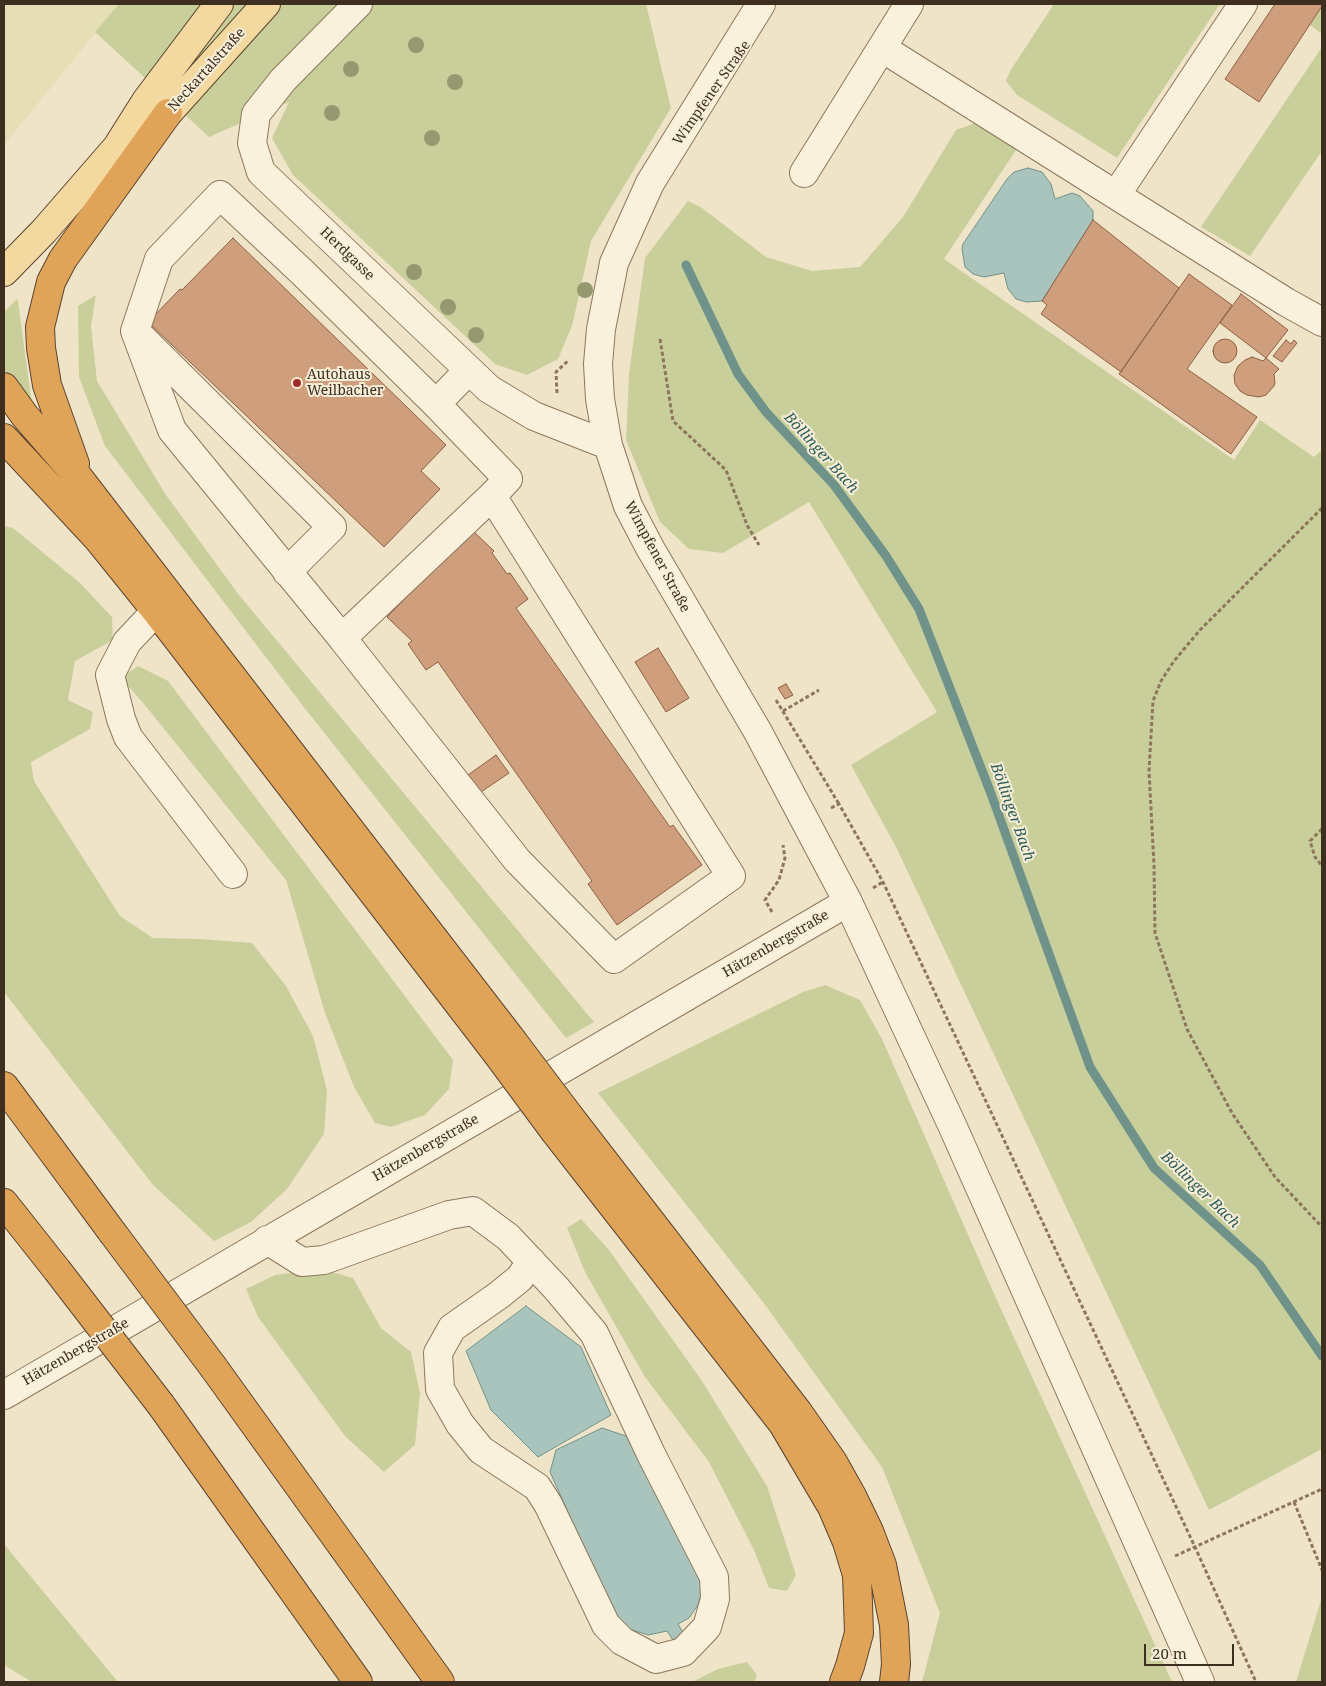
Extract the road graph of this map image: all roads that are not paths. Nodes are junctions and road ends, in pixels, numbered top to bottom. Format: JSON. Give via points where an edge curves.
{"nodes":[{"id":1,"x":219,"y":4,"type":"edge"},
{"id":2,"x":266,"y":4,"type":"edge"},
{"id":3,"x":358,"y":4,"type":"edge"},
{"id":4,"x":761,"y":4,"type":"edge"},
{"id":5,"x":774,"y":4,"type":"edge"},
{"id":6,"x":909,"y":4,"type":"edge"},
{"id":7,"x":1243,"y":4,"type":"edge"},
{"id":8,"x":882,"y":48,"type":"junction"},
{"id":9,"x":168,"y":113,"type":"junction"},
{"id":10,"x":117,"y":147,"type":"junction"},
{"id":11,"x":804,"y":173,"type":"dead end"},
{"id":12,"x":650,"y":183,"type":"junction"},
{"id":13,"x":1116,"y":195,"type":"junction"},
{"id":14,"x":4,"y":272,"type":"edge"},
{"id":15,"x":1322,"y":322,"type":"edge"},
{"id":16,"x":134,"y":331,"type":"junction"},
{"id":17,"x":469,"y":370,"type":"junction"},
{"id":18,"x":4,"y":388,"type":"edge"},
{"id":19,"x":436,"y":404,"type":"junction"},
{"id":20,"x":4,"y":438,"type":"edge"},
{"id":21,"x":608,"y":445,"type":"junction"},
{"id":22,"x":4,"y":468,"type":"edge"},
{"id":23,"x":33,"y":469,"type":"junction"},
{"id":24,"x":79,"y":478,"type":"junction"},
{"id":25,"x":492,"y":496,"type":"junction"},
{"id":26,"x":287,"y":572,"type":"junction"},
{"id":27,"x":156,"y":611,"type":"junction"},
{"id":28,"x":342,"y":638,"type":"junction"},
{"id":29,"x":233,"y":874,"type":"dead end"},
{"id":30,"x":848,"y":902,"type":"junction"},
{"id":31,"x":503,"y":1045,"type":"junction"},
{"id":32,"x":4,"y":1086,"type":"edge"},
{"id":33,"x":563,"y":1125,"type":"junction"},
{"id":34,"x":4,"y":1203,"type":"edge"},
{"id":35,"x":267,"y":1240,"type":"junction"},
{"id":36,"x":531,"y":1261,"type":"junction"},
{"id":37,"x":4,"y":1395,"type":"edge"},
{"id":38,"x":318,"y":1625,"type":"junction"},
{"id":39,"x":424,"y":1660,"type":"junction"},
{"id":40,"x":338,"y":1682,"type":"edge"},
{"id":41,"x":358,"y":1682,"type":"edge"},
{"id":42,"x":440,"y":1682,"type":"edge"},
{"id":43,"x":454,"y":1682,"type":"edge"},
{"id":44,"x":844,"y":1682,"type":"edge"},
{"id":45,"x":894,"y":1682,"type":"edge"},
{"id":46,"x":1200,"y":1682,"type":"edge"}],
"edges":[{"from":1,"to":10,"type":"main road","name":"Neckartalstraße","via":[[146,101]]},
{"from":2,"to":9,"type":"main road","name":"Neckartalstraße"},
{"from":3,"to":17,"type":"street","name":"Herdgasse","via":[[283,80],[256,114],[252,144],[261,172]]},
{"from":4,"to":12,"type":"street","name":"Wimpfener Straße"},
{"from":5,"to":12,"type":"street","name":"Wimpfener Straße"},
{"from":6,"to":8,"type":"street"},
{"from":7,"to":13,"type":"street"},
{"from":8,"to":11,"type":"street"},
{"from":8,"to":13,"type":"street"},
{"from":9,"to":10,"type":"main road","name":"Neckartalstraße"},
{"from":9,"to":24,"type":"highway","via":[[63,259],[51,282],[44,309],[40,328],[47,385]]},
{"from":10,"to":14,"type":"main road","name":"Neckartalstraße"},
{"from":12,"to":21,"type":"street","name":"Wimpfener Straße","via":[[614,263],[601,329],[600,399]]},
{"from":13,"to":15,"type":"street"},
{"from":16,"to":19,"type":"street","via":[[160,259],[220,195]]},
{"from":16,"to":26,"type":"street","via":[[172,430]]},
{"from":16,"to":26,"type":"street","via":[[332,527]]},
{"from":17,"to":19,"type":"street"},
{"from":17,"to":21,"type":"street","name":"Herdgasse","via":[[489,389],[534,416]]},
{"from":18,"to":24,"type":"highway"},
{"from":19,"to":25,"type":"street","via":[[508,478]]},
{"from":20,"to":23,"type":"highway"},
{"from":21,"to":30,"type":"street","name":"Wimpfener Straße","via":[[628,506],[650,548],[758,732]]},
{"from":22,"to":23,"type":"highway"},
{"from":23,"to":27,"type":"highway","via":[[98,539]]},
{"from":24,"to":31,"type":"highway"},
{"from":25,"to":28,"type":"street"},
{"from":25,"to":28,"type":"street","via":[[731,876],[614,959],[517,860]]},
{"from":26,"to":28,"type":"street"},
{"from":27,"to":29,"type":"street","via":[[127,642],[110,675],[121,719],[128,737]]},
{"from":27,"to":31,"type":"highway"},
{"from":30,"to":35,"type":"street","name":"Hätzenbergstraße"},
{"from":30,"to":46,"type":"street","name":"Wimpfener Straße","via":[[948,1117]]},
{"from":31,"to":33,"type":"highway","bridge":true},
{"from":32,"to":39,"type":"highway","bridge":true,"via":[[214,1368]]},
{"from":33,"to":44,"type":"highway","via":[[783,1424],[832,1507],[857,1575],[859,1633]]},
{"from":33,"to":45,"type":"highway","via":[[798,1412],[833,1462],[865,1522],[882,1565],[894,1625]]},
{"from":34,"to":38,"type":"highway","bridge":true,"via":[[161,1405]]},
{"from":35,"to":36,"type":"street","via":[[302,1262],[324,1260],[449,1215],[473,1211],[508,1237]]},
{"from":35,"to":37,"type":"street","name":"Hätzenbergstraße"},
{"from":36,"to":36,"type":"street","via":[[594,1333],[714,1577],[715,1599],[706,1627],[683,1652],[656,1659],[622,1641],[606,1624],[537,1487],[481,1450],[460,1424],[440,1389],[438,1353],[452,1328],[520,1278]]},
{"from":38,"to":40,"type":"highway"},
{"from":38,"to":41,"type":"highway"},
{"from":39,"to":42,"type":"highway"},
{"from":39,"to":43,"type":"highway"}]}
